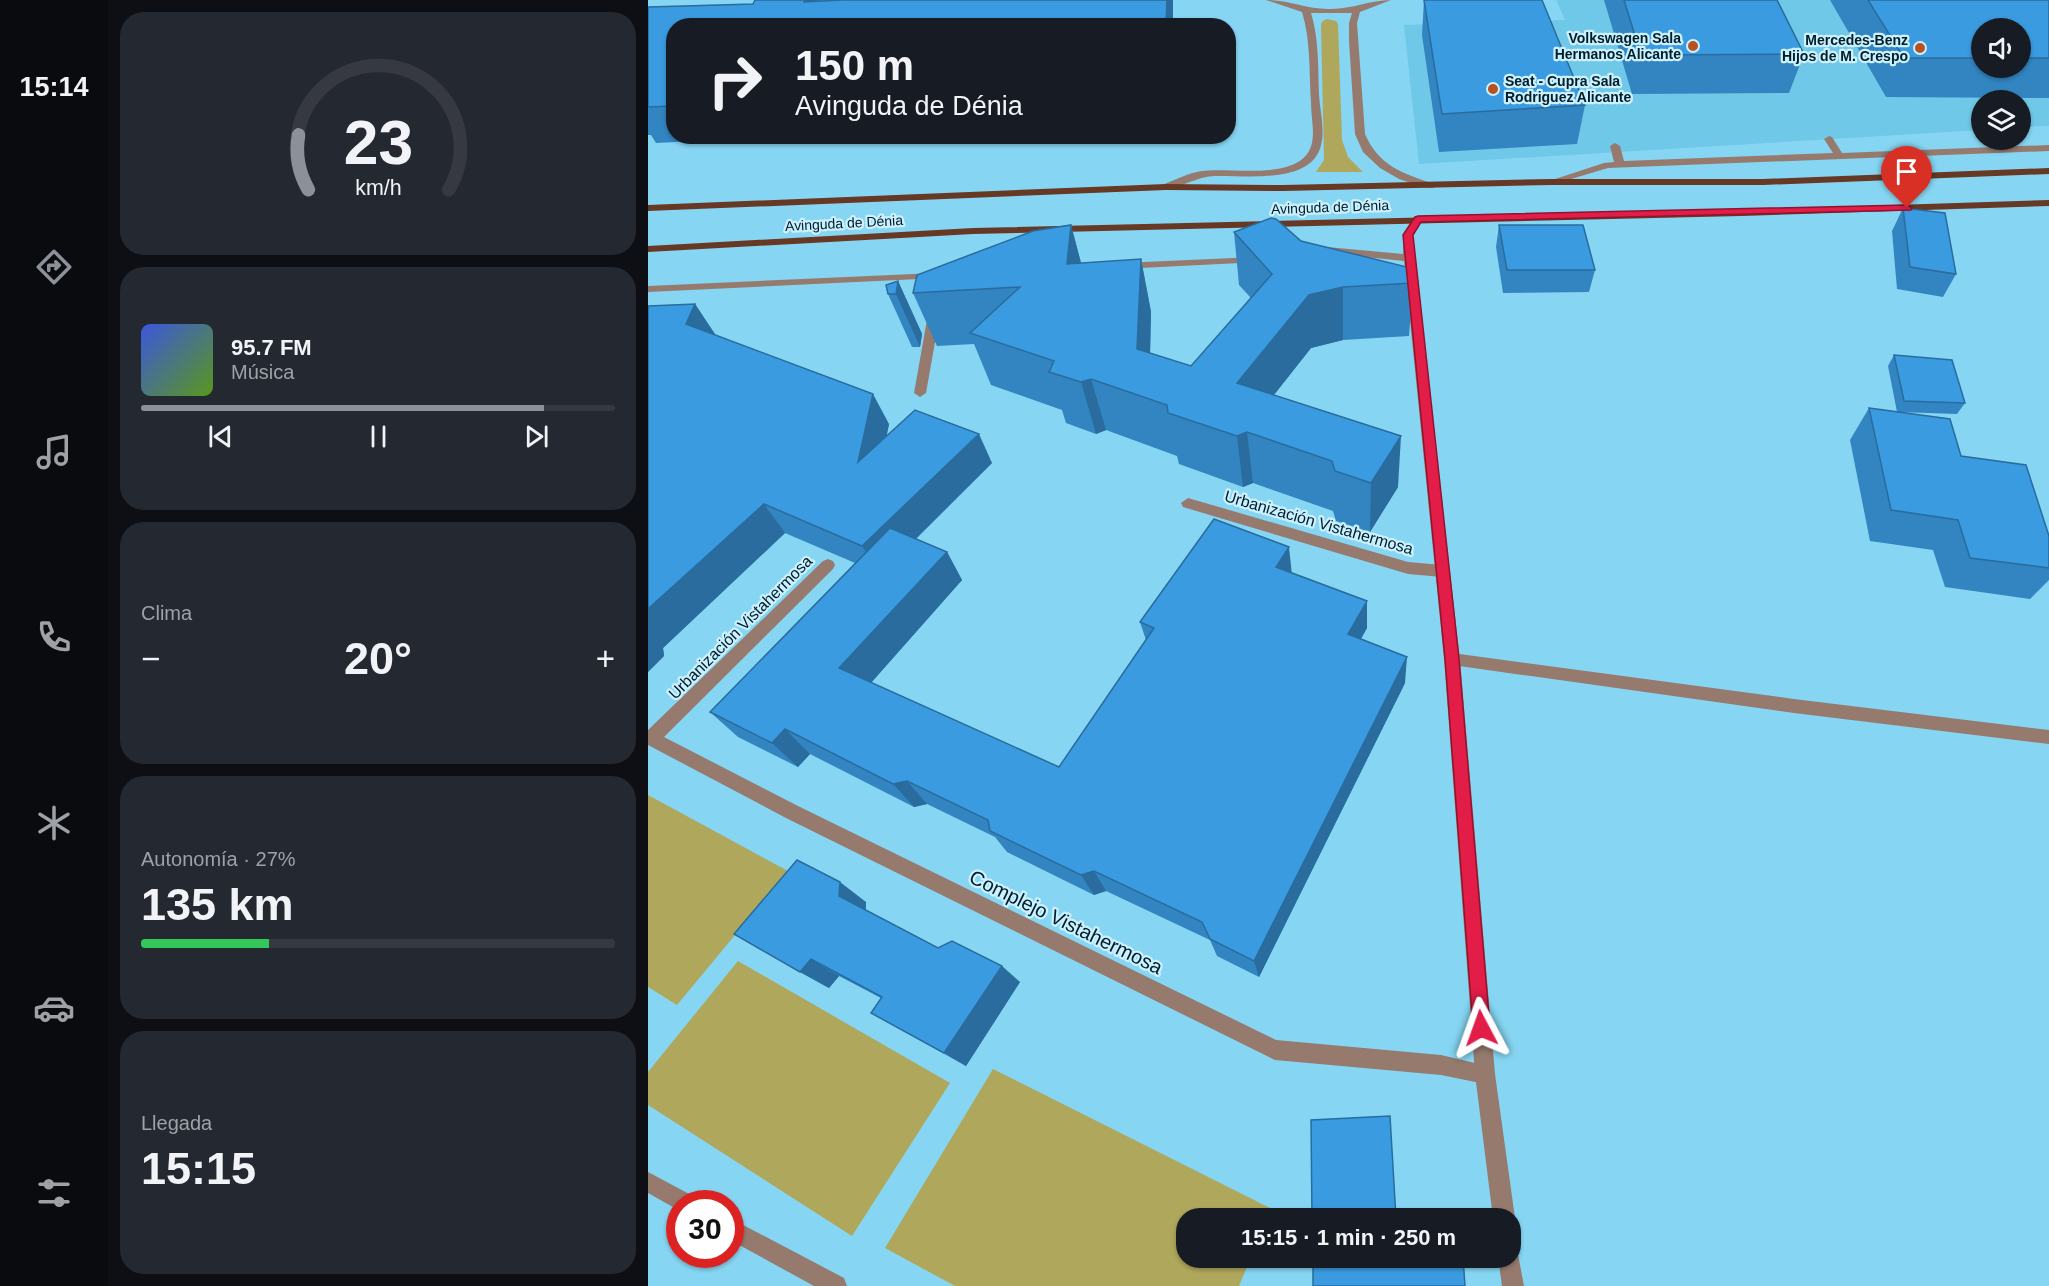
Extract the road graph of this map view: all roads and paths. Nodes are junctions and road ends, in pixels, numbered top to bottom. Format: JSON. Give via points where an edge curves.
{"nodes":[{"id":1,"x":1270,"y":0,"type":"edge"},
{"id":2,"x":1387,"y":0,"type":"edge"},
{"id":3,"x":1357,"y":9,"type":"junction"},
{"id":4,"x":1306,"y":10,"type":"junction"},
{"id":5,"x":1828,"y":139,"type":"dead end"},
{"id":6,"x":1615,"y":146,"type":"dead end"},
{"id":7,"x":2049,"y":148,"type":"edge"},
{"id":8,"x":1839,"y":156,"type":"junction"},
{"id":9,"x":1620,"y":165,"type":"junction"},
{"id":10,"x":2049,"y":171,"type":"edge"},
{"id":11,"x":1551,"y":182,"type":"junction"},
{"id":12,"x":1430,"y":186,"type":"junction"},
{"id":13,"x":1166,"y":187,"type":"junction"},
{"id":14,"x":2049,"y":203,"type":"edge"},
{"id":15,"x":648,"y":208,"type":"edge"},
{"id":16,"x":1418,"y":219,"type":"junction"},
{"id":17,"x":648,"y":249,"type":"edge"},
{"id":18,"x":1320,"y":250,"type":"edge"},
{"id":19,"x":1266,"y":258,"type":"edge"},
{"id":20,"x":1409,"y":258,"type":"junction"},
{"id":21,"x":1104,"y":267,"type":"edge"},
{"id":22,"x":944,"y":278,"type":"edge"},
{"id":23,"x":648,"y":289,"type":"edge"},
{"id":24,"x":936,"y":306,"type":"edge"},
{"id":25,"x":920,"y":393,"type":"dead end"},
{"id":26,"x":1188,"y":504,"type":"dead end"},
{"id":27,"x":828,"y":565,"type":"dead end"},
{"id":28,"x":1442,"y":571,"type":"junction"},
{"id":29,"x":1452,"y":659,"type":"junction"},
{"id":30,"x":2049,"y":737,"type":"edge"},
{"id":31,"x":650,"y":738,"type":"edge"},
{"id":32,"x":1485,"y":1074,"type":"junction"},
{"id":33,"x":648,"y":1182,"type":"edge"},
{"id":34,"x":666,"y":1192,"type":"edge"},
{"id":35,"x":1503,"y":1208,"type":"edge"},
{"id":36,"x":744,"y":1236,"type":"edge"},
{"id":37,"x":1511,"y":1268,"type":"edge"},
{"id":38,"x":836,"y":1286,"type":"edge"},
{"id":39,"x":1513,"y":1286,"type":"edge"}],
"edges":[{"from":1,"to":4,"type":"street"},
{"from":2,"to":3,"type":"street"},
{"from":3,"to":4,"type":"street"},
{"from":3,"to":12,"type":"street","via":[[1353,35],[1360,134],[1368,152],[1383,166]]},
{"from":4,"to":13,"type":"street","via":[[1311,35],[1314,152],[1290,169],[1200,174]]},
{"from":5,"to":8,"type":"street"},
{"from":6,"to":9,"type":"street"},
{"from":7,"to":8,"type":"street","name":"Avinguda de Dénia"},
{"from":8,"to":9,"type":"street","name":"Avinguda de Dénia"},
{"from":9,"to":11,"type":"street","name":"Avinguda de Dénia","via":[[1606,165]]},
{"from":10,"to":11,"type":"main road","name":"Avinguda de Dénia","via":[[1763,182]]},
{"from":11,"to":12,"type":"main road","name":"Avinguda de Dénia"},
{"from":12,"to":13,"type":"main road","name":"Avinguda de Dénia"},
{"from":13,"to":15,"type":"main road","name":"Avinguda de Dénia"},
{"from":14,"to":16,"type":"main road","name":"Avinguda de Dénia"},
{"from":16,"to":17,"type":"main road","name":"Avinguda de Dénia","via":[[973,231]]},
{"from":16,"to":20,"type":"street","via":[[1408,235]]},
{"from":18,"to":20,"type":"street"},
{"from":19,"to":21,"type":"street"},
{"from":20,"to":28,"type":"street"},
{"from":22,"to":23,"type":"street"},
{"from":24,"to":25,"type":"street"},
{"from":26,"to":28,"type":"street","name":"Urbanización Vistahermosa","via":[[1408,568]]},
{"from":27,"to":31,"type":"street","name":"Urbanización Vistahermosa"},
{"from":28,"to":29,"type":"street"},
{"from":29,"to":30,"type":"street"},
{"from":29,"to":32,"type":"street"},
{"from":31,"to":32,"type":"street","name":"Complejo Vistahermosa","via":[[1275,1050],[1441,1065]]},
{"from":32,"to":35,"type":"street"},
{"from":33,"to":34,"type":"street"},
{"from":36,"to":38,"type":"street"},
{"from":37,"to":39,"type":"street"}]}
